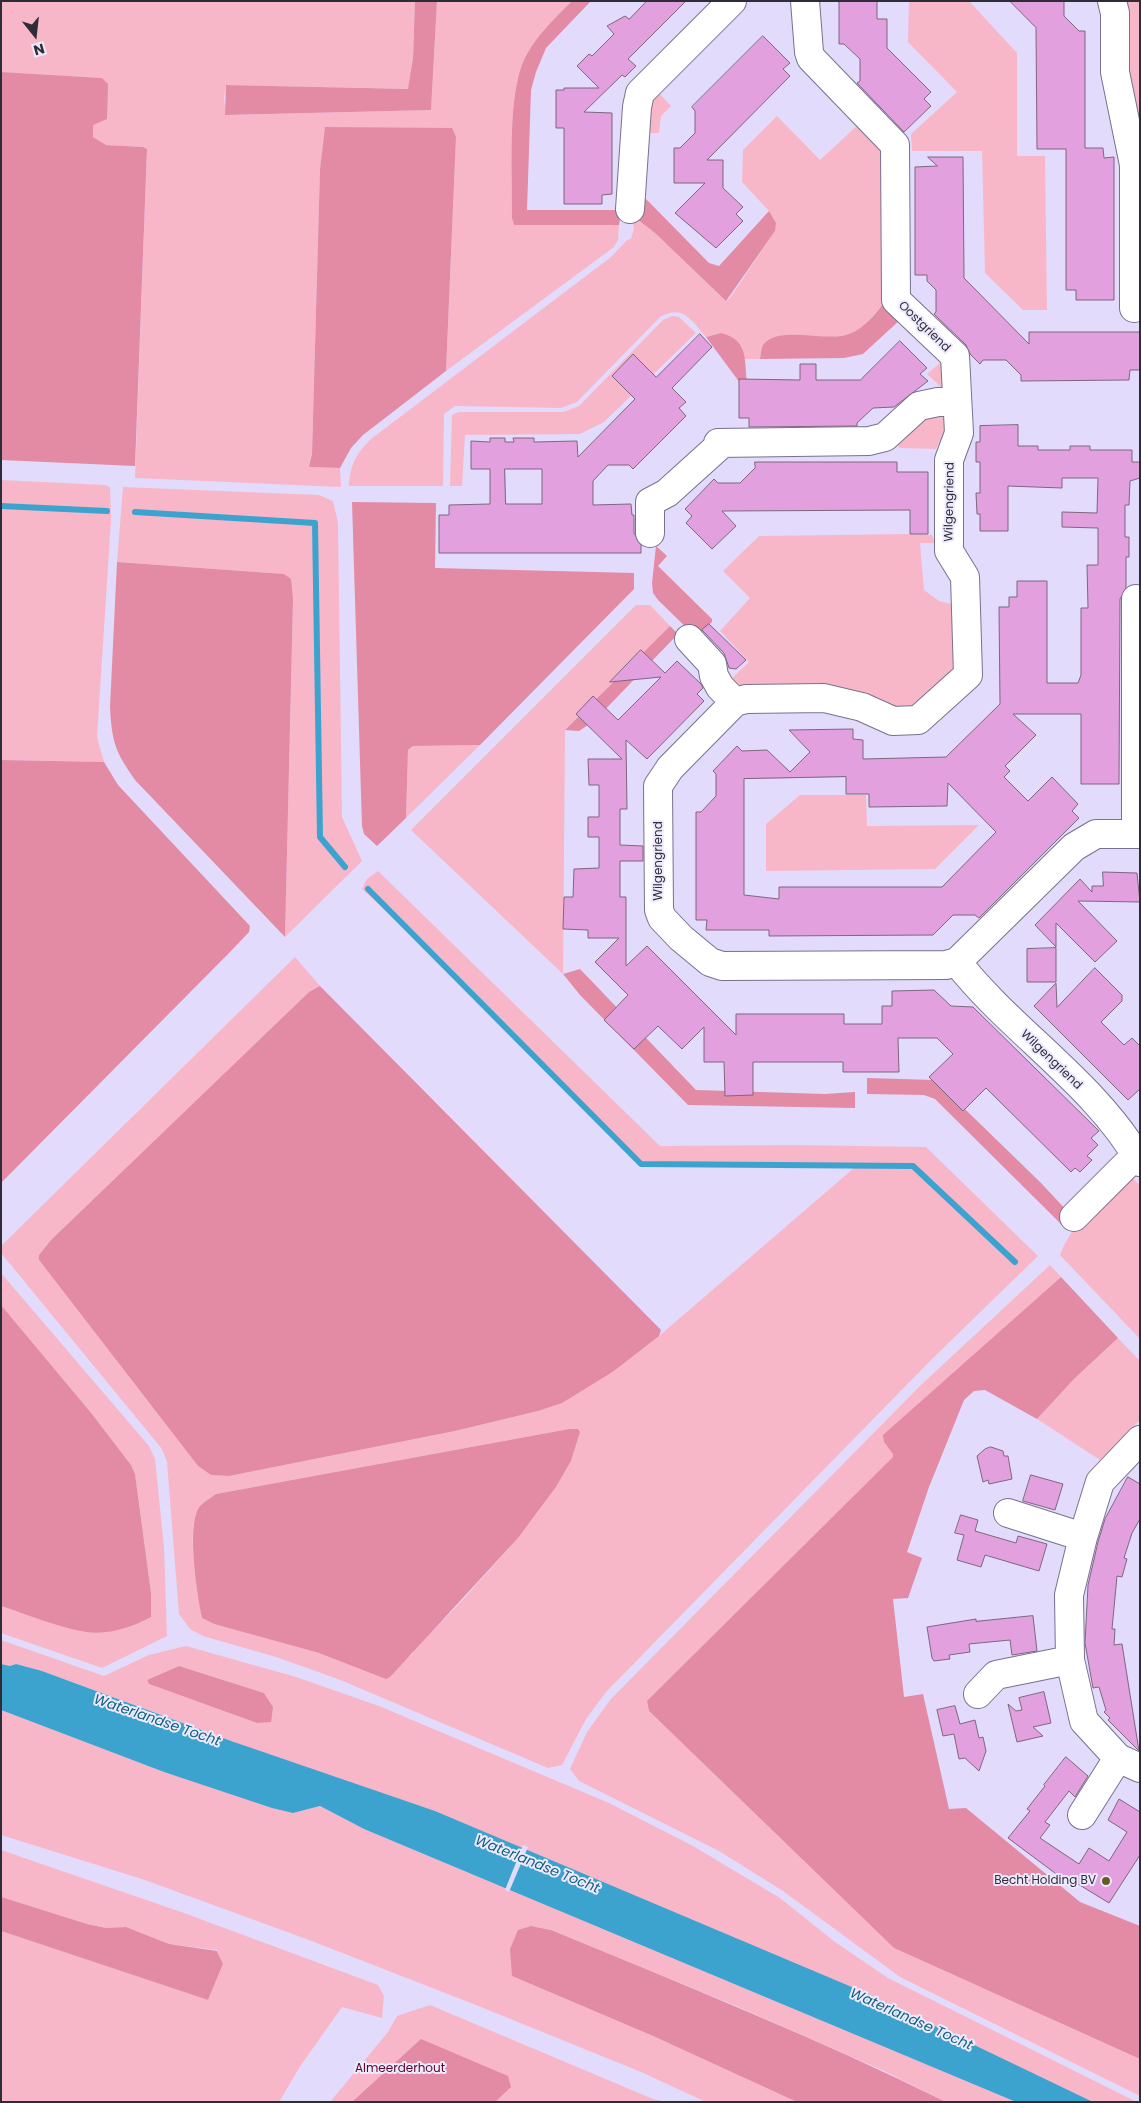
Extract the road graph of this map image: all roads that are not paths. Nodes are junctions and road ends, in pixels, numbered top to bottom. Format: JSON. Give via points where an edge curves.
{"nodes":[{"id":1,"x":732,"y":1,"type":"edge"},
{"id":2,"x":805,"y":1,"type":"edge"},
{"id":3,"x":1112,"y":1,"type":"edge"},
{"id":4,"x":630,"y":209,"type":"dead end"},
{"id":5,"x":1134,"y":308,"type":"dead end"},
{"id":6,"x":956,"y":402,"type":"junction"},
{"id":7,"x":650,"y":533,"type":"dead end"},
{"id":8,"x":1136,"y":599,"type":"dead end"},
{"id":9,"x":689,"y":639,"type":"dead end"},
{"id":10,"x":735,"y":702,"type":"junction"},
{"id":11,"x":1138,"y":834,"type":"edge"},
{"id":12,"x":957,"y":962,"type":"junction"},
{"id":13,"x":1138,"y":1158,"type":"edge"},
{"id":14,"x":1074,"y":1217,"type":"dead end"},
{"id":15,"x":1140,"y":1440,"type":"edge"},
{"id":16,"x":1008,"y":1513,"type":"dead end"},
{"id":17,"x":1083,"y":1538,"type":"junction"},
{"id":18,"x":1070,"y":1660,"type":"junction"},
{"id":19,"x":978,"y":1694,"type":"dead end"},
{"id":20,"x":1129,"y":1763,"type":"edge"},
{"id":21,"x":1082,"y":1815,"type":"dead end"}],
"edges":[{"from":1,"to":4,"type":"street","via":[[640,93],[636,107]]},
{"from":2,"to":6,"type":"street","name":"Oostgriend","via":[[812,58],[895,145],[896,300],[955,356]]},
{"from":3,"to":5,"type":"street","via":[[1115,72],[1134,165]]},
{"from":6,"to":7,"type":"street","via":[[919,406],[885,437],[868,441],[718,443],[718,447],[667,492],[650,502]]},
{"from":6,"to":10,"type":"street","name":"Wilgengriend","via":[[959,433],[949,460],[950,551],[965,577],[968,675],[918,720],[893,721],[862,707],[824,698],[746,699]]},
{"from":8,"to":11,"type":"street"},
{"from":9,"to":10,"type":"street","via":[[712,664],[720,687]]},
{"from":10,"to":12,"type":"street","name":"Wilgengriend","via":[[670,768],[658,786],[658,896],[662,918],[710,962],[722,966],[946,965]]},
{"from":11,"to":12,"type":"street","via":[[1096,834],[1074,847]]},
{"from":12,"to":13,"type":"street","name":"Wilgengriend","via":[[994,1004],[1124,1133]]},
{"from":13,"to":14,"type":"street"},
{"from":15,"to":17,"type":"street","via":[[1100,1482]]},
{"from":16,"to":17,"type":"street"},
{"from":17,"to":18,"type":"street","via":[[1068,1595]]},
{"from":18,"to":19,"type":"street","via":[[996,1675]]},
{"from":18,"to":20,"type":"street","via":[[1084,1721]]},
{"from":20,"to":21,"type":"street"}]}
